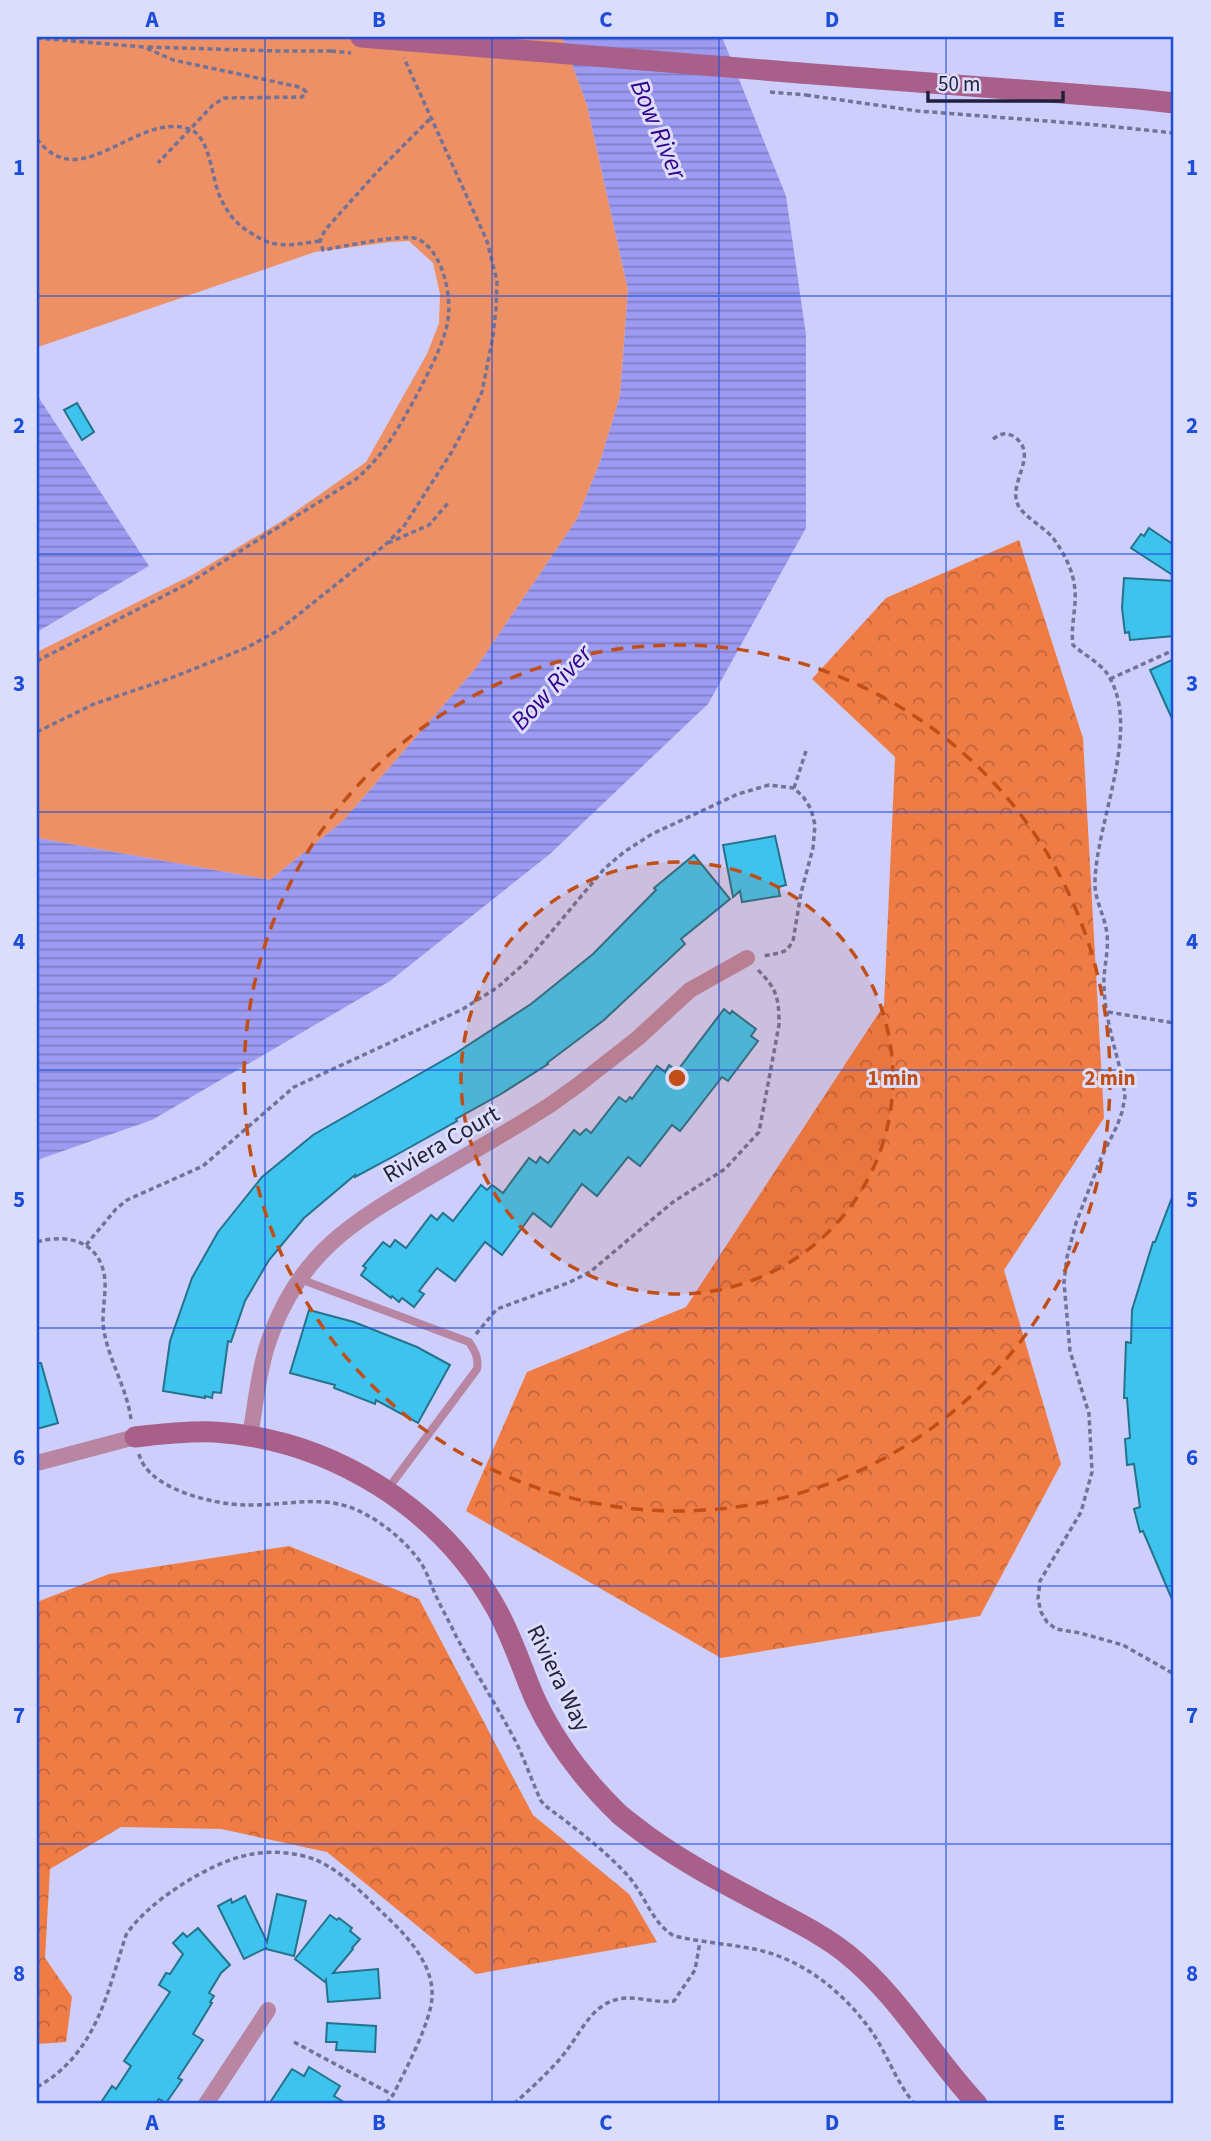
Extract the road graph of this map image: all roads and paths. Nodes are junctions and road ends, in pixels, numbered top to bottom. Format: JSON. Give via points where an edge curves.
{"nodes":[{"id":1,"x":361,"y":37,"type":"edge"},
{"id":2,"x":37,"y":38,"type":"edge"},
{"id":3,"x":144,"y":47,"type":"junction"},
{"id":4,"x":400,"y":48,"type":"dead end"},
{"id":5,"x":331,"y":51,"type":"dead end"},
{"id":6,"x":806,"y":95,"type":"dead end"},
{"id":7,"x":1174,"y":103,"type":"edge"},
{"id":8,"x":431,"y":118,"type":"junction"},
{"id":9,"x":191,"y":129,"type":"junction"},
{"id":10,"x":1174,"y":133,"type":"edge"},
{"id":11,"x":37,"y":139,"type":"edge"},
{"id":12,"x":158,"y":163,"type":"dead end"},
{"id":13,"x":320,"y":241,"type":"junction"},
{"id":14,"x":993,"y":439,"type":"dead end"},
{"id":15,"x":449,"y":502,"type":"dead end"},
{"id":16,"x":386,"y":544,"type":"junction"},
{"id":17,"x":1174,"y":650,"type":"edge"},
{"id":18,"x":37,"y":661,"type":"edge"},
{"id":19,"x":1110,"y":679,"type":"junction"},
{"id":20,"x":37,"y":732,"type":"edge"},
{"id":21,"x":806,"y":751,"type":"dead end"},
{"id":22,"x":794,"y":788,"type":"junction"},
{"id":23,"x":747,"y":958,"type":"junction"},
{"id":24,"x":1108,"y":1012,"type":"junction"},
{"id":25,"x":1174,"y":1023,"type":"edge"},
{"id":26,"x":37,"y":1242,"type":"edge"},
{"id":27,"x":86,"y":1245,"type":"junction"},
{"id":28,"x":300,"y":1279,"type":"junction"},
{"id":29,"x":469,"y":1342,"type":"junction"},
{"id":30,"x":130,"y":1413,"type":"dead end"},
{"id":31,"x":250,"y":1436,"type":"junction"},
{"id":32,"x":135,"y":1437,"type":"joint"},
{"id":33,"x":37,"y":1463,"type":"edge"},
{"id":34,"x":387,"y":1491,"type":"junction"},
{"id":35,"x":1174,"y":1674,"type":"edge"},
{"id":36,"x":700,"y":1942,"type":"dead end"},
{"id":37,"x":268,"y":2010,"type":"dead end"},
{"id":38,"x":294,"y":2042,"type":"dead end"},
{"id":39,"x":37,"y":2087,"type":"edge"},
{"id":40,"x":393,"y":2095,"type":"junction"},
{"id":41,"x":206,"y":2104,"type":"edge"},
{"id":42,"x":386,"y":2104,"type":"edge"},
{"id":43,"x":514,"y":2104,"type":"edge"},
{"id":44,"x":977,"y":2104,"type":"edge"}],
"edges":[{"from":1,"to":7,"type":"street","bridge":true},
{"from":2,"to":3,"type":"path"},
{"from":3,"to":5,"type":"path"},
{"from":3,"to":9,"type":"path","via":[[173,60],[306,92],[302,97],[224,97]]},
{"from":4,"to":8,"type":"path"},
{"from":6,"to":10,"type":"path","via":[[918,111]]},
{"from":8,"to":13,"type":"path","via":[[377,172]]},
{"from":8,"to":16,"type":"path","via":[[487,241],[497,281],[496,308],[482,392],[451,453],[404,526]]},
{"from":9,"to":11,"type":"path","via":[[176,125],[157,129],[74,160],[54,155]]},
{"from":9,"to":12,"type":"path"},
{"from":9,"to":13,"type":"path","via":[[204,141],[220,199],[243,228],[270,243]]},
{"from":13,"to":18,"type":"path","via":[[323,250],[417,238],[435,253],[443,271],[449,291],[447,324],[436,358],[396,434],[356,480],[187,584]]},
{"from":14,"to":19,"type":"path","via":[[1008,434],[1022,444],[1025,463],[1018,479],[1018,505],[1045,528],[1068,561],[1075,599],[1073,645]]},
{"from":15,"to":16,"type":"path","via":[[429,525]]},
{"from":16,"to":20,"type":"path","via":[[288,623],[246,648],[94,704]]},
{"from":17,"to":19,"type":"path"},
{"from":19,"to":24,"type":"path","via":[[1122,736],[1094,883],[1108,945],[1104,988]]},
{"from":21,"to":22,"type":"path"},
{"from":22,"to":23,"type":"path","via":[[811,809],[815,825],[793,941],[780,953]]},
{"from":22,"to":27,"type":"path","via":[[769,785],[738,794],[642,840],[604,869],[526,962],[498,987],[463,1009],[294,1087],[203,1166],[127,1200]]},
{"from":23,"to":28,"type":"street","name":"Riviera Court","via":[[698,984],[612,1059],[550,1105],[365,1215],[335,1238]]},
{"from":23,"to":29,"type":"path","via":[[774,988],[779,1013],[759,1132],[725,1169],[673,1202],[590,1272],[498,1308]]},
{"from":24,"to":25,"type":"path"},
{"from":24,"to":35,"type":"path","via":[[1124,1104],[1076,1223],[1064,1282],[1070,1351],[1089,1414],[1092,1472],[1081,1512],[1040,1581],[1038,1599],[1046,1622],[1056,1629],[1123,1645]]},
{"from":26,"to":27,"type":"path","via":[[61,1237]]},
{"from":27,"to":30,"type":"path","via":[[104,1273],[104,1332]]},
{"from":28,"to":29,"type":"lane"},
{"from":28,"to":31,"type":"street","name":"Riviera Court","via":[[268,1343]]},
{"from":29,"to":34,"type":"lane","via":[[477,1369]]},
{"from":31,"to":32,"type":"street","name":"Riviera Way","via":[[193,1432]]},
{"from":31,"to":34,"type":"street","name":"Riviera Way","via":[[331,1460]]},
{"from":32,"to":33,"type":"street","name":"Riviera Way"},
{"from":34,"to":44,"type":"street","name":"Riviera Way","via":[[435,1528],[476,1578],[496,1609],[552,1730],[621,1816],[691,1866],[817,1933],[847,1954],[903,2012]]},
{"from":36,"to":43,"type":"path","via":[[695,1970],[674,2001],[629,1998],[606,2003]]},
{"from":37,"to":41,"type":"street"},
{"from":38,"to":40,"type":"path"},
{"from":39,"to":40,"type":"path","via":[[71,2060],[95,2027],[126,1935],[145,1911],[215,1867],[247,1855],[271,1853],[295,1855],[332,1868],[400,1930],[422,1959],[432,1996],[428,2016]]},
{"from":40,"to":42,"type":"path"}]}
